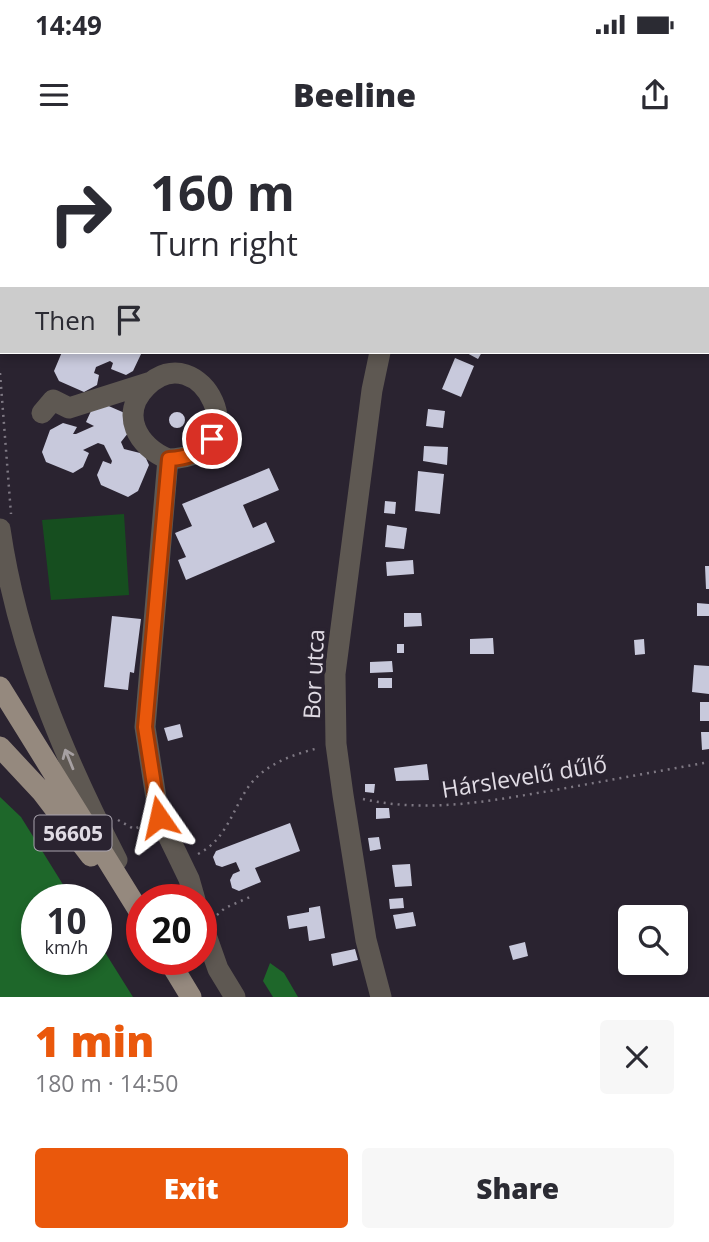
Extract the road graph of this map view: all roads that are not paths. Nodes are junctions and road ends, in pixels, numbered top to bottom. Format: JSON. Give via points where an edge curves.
{"nodes":[{"id":1,"x":380,"y":354,"type":"edge"},
{"id":2,"x":151,"y":382,"type":"junction"},
{"id":3,"x":116,"y":391,"type":"junction"},
{"id":4,"x":134,"y":410,"type":"junction"},
{"id":5,"x":42,"y":413,"type":"dead end"},
{"id":6,"x":169,"y":459,"type":"junction"},
{"id":7,"x":6,"y":523,"type":"edge"},
{"id":8,"x":0,"y":687,"type":"edge"},
{"id":9,"x":0,"y":747,"type":"edge"},
{"id":10,"x":129,"y":884,"type":"edge"},
{"id":11,"x":189,"y":884,"type":"edge"},
{"id":12,"x":126,"y":890,"type":"edge"},
{"id":13,"x":126,"y":902,"type":"edge"},
{"id":14,"x":217,"y":966,"type":"edge"},
{"id":15,"x":178,"y":975,"type":"edge"},
{"id":16,"x":191,"y":997,"type":"edge"},
{"id":17,"x":235,"y":997,"type":"edge"},
{"id":18,"x":381,"y":997,"type":"edge"}],
"edges":[{"from":1,"to":18,"type":"street","name":"Bor utca","via":[[335,674],[336,744],[343,795],[366,940]]},
{"from":2,"to":3,"type":"street"},
{"from":2,"to":4,"type":"street","via":[[139,394]]},
{"from":2,"to":6,"type":"street","via":[[174,375],[198,380],[217,407],[218,424],[206,445],[185,458]]},
{"from":3,"to":4,"type":"street"},
{"from":3,"to":5,"type":"street","via":[[69,408],[53,400]]},
{"from":4,"to":6,"type":"street","via":[[134,426],[141,441],[153,453]]},
{"from":6,"to":11,"type":"street","via":[[145,727],[161,821]]},
{"from":10,"to":7,"type":"street","one_way":true,"via":[[81,790],[36,679],[15,608]]},
{"from":8,"to":12,"type":"main road"},
{"from":9,"to":13,"type":"main road","number":"56605","via":[[42,792]]},
{"from":14,"to":17,"type":"street"},
{"from":15,"to":16,"type":"main road"}]}
